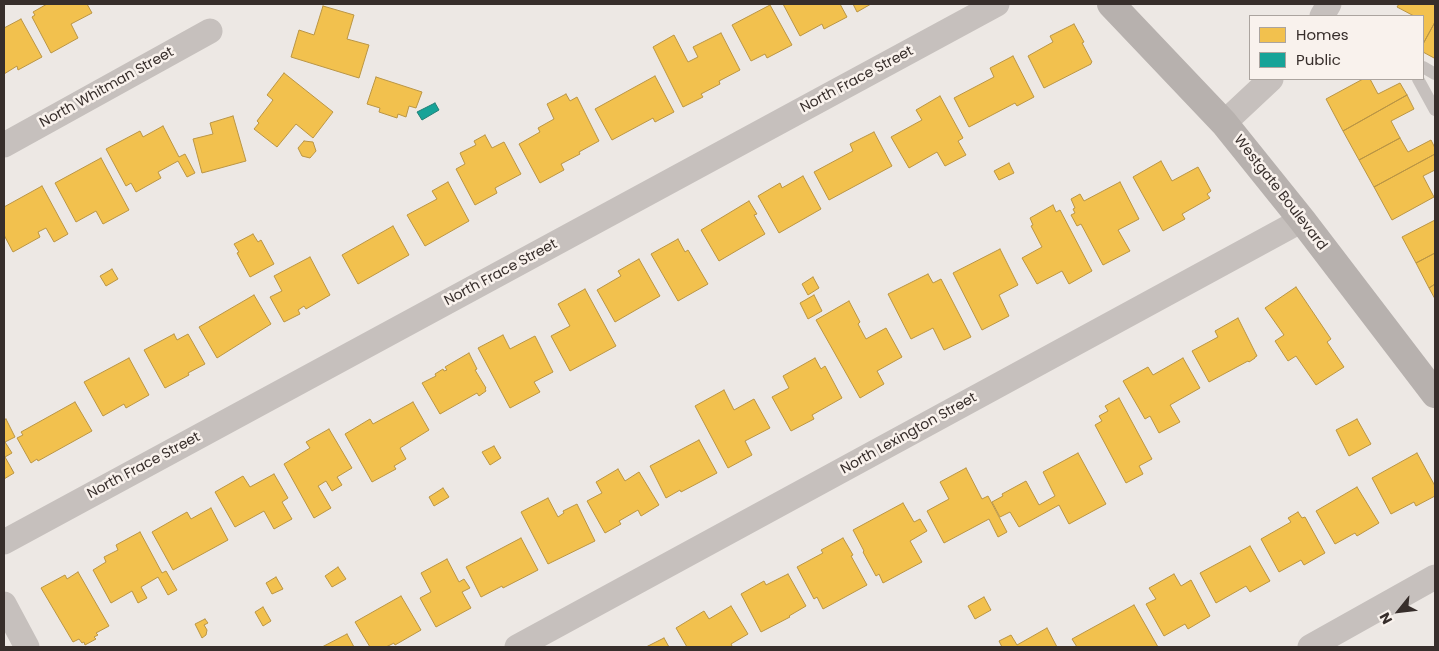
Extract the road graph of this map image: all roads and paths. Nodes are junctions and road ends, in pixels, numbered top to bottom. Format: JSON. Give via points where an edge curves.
{"nodes":[{"id":1,"x":997,"y":4,"type":"edge"},
{"id":2,"x":1111,"y":4,"type":"edge"},
{"id":3,"x":1329,"y":4,"type":"edge"},
{"id":4,"x":1323,"y":15,"type":"edge"},
{"id":5,"x":210,"y":31,"type":"dead end"},
{"id":6,"x":1424,"y":68,"type":"edge"},
{"id":7,"x":1435,"y":74,"type":"edge"},
{"id":8,"x":1270,"y":80,"type":"edge"},
{"id":9,"x":1419,"y":80,"type":"edge"},
{"id":10,"x":1435,"y":110,"type":"edge"},
{"id":11,"x":1224,"y":123,"type":"junction"},
{"id":12,"x":4,"y":145,"type":"edge"},
{"id":13,"x":1302,"y":220,"type":"junction"},
{"id":14,"x":1435,"y":394,"type":"edge"},
{"id":15,"x":4,"y":542,"type":"edge"},
{"id":16,"x":1435,"y":577,"type":"edge"},
{"id":17,"x":4,"y":604,"type":"edge"},
{"id":18,"x":27,"y":647,"type":"edge"},
{"id":19,"x":517,"y":647,"type":"edge"},
{"id":20,"x":1310,"y":647,"type":"edge"}],
"edges":[{"from":1,"to":15,"type":"street","name":"North Frace Street"},
{"from":2,"to":11,"type":"street","name":"Westgate Boulevard"},
{"from":3,"to":4,"type":"street"},
{"from":5,"to":12,"type":"street","name":"North Whitman Street"},
{"from":6,"to":7,"type":"lane"},
{"from":8,"to":11,"type":"street"},
{"from":9,"to":10,"type":"lane"},
{"from":11,"to":13,"type":"street","name":"Westgate Boulevard"},
{"from":13,"to":14,"type":"street","name":"Westgate Boulevard"},
{"from":13,"to":19,"type":"street","name":"North Lexington Street"},
{"from":16,"to":20,"type":"street"},
{"from":17,"to":18,"type":"street"}]}
